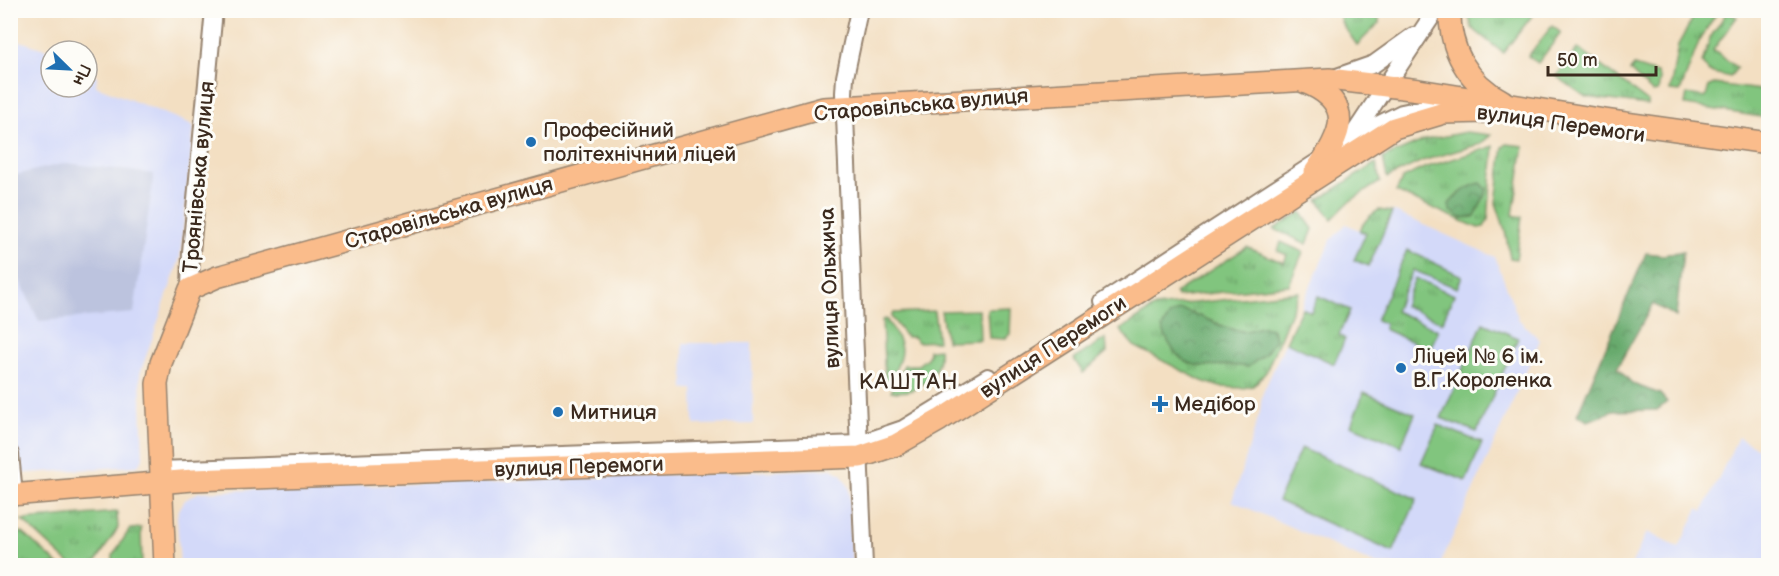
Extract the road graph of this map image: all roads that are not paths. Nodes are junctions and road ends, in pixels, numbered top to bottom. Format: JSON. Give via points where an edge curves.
{"nodes":[{"id":1,"x":214,"y":10,"type":"edge"},
{"id":2,"x":859,"y":10,"type":"edge"},
{"id":3,"x":1440,"y":11,"type":"edge"},
{"id":4,"x":1329,"y":79,"type":"junction"},
{"id":5,"x":1300,"y":80,"type":"junction"},
{"id":6,"x":1387,"y":85,"type":"junction"},
{"id":7,"x":1487,"y":101,"type":"junction"},
{"id":8,"x":1512,"y":105,"type":"junction"},
{"id":9,"x":845,"y":107,"type":"junction"},
{"id":10,"x":1349,"y":141,"type":"junction"},
{"id":11,"x":1768,"y":142,"type":"edge"},
{"id":12,"x":1768,"y":152,"type":"edge"},
{"id":13,"x":1326,"y":157,"type":"junction"},
{"id":14,"x":1308,"y":183,"type":"junction"},
{"id":15,"x":190,"y":289,"type":"junction"},
{"id":16,"x":859,"y":450,"type":"junction"},
{"id":17,"x":10,"y":454,"type":"edge"},
{"id":18,"x":160,"y":476,"type":"junction"},
{"id":19,"x":11,"y":488,"type":"edge"},
{"id":20,"x":165,"y":566,"type":"edge"},
{"id":21,"x":864,"y":566,"type":"edge"}],
"edges":[{"from":1,"to":15,"type":"street","name":"Троянівська вулиця"},
{"from":2,"to":9,"type":"street","name":"вулиця Ольжича","via":[[845,77]]},
{"from":3,"to":4,"type":"street","via":[[1384,58],[1365,69]]},
{"from":3,"to":6,"type":"street"},
{"from":3,"to":8,"type":"main road","via":[[1468,72],[1490,93]]},
{"from":4,"to":5,"type":"main road","name":"Старовільська вулиця"},
{"from":4,"to":6,"type":"main road","name":"Старовільська вулиця"},
{"from":5,"to":9,"type":"main road","name":"Старовільська вулиця"},
{"from":5,"to":13,"type":"main road","via":[[1324,90],[1336,102],[1338,130]]},
{"from":6,"to":7,"type":"main road","name":"Старовільська вулиця"},
{"from":6,"to":10,"type":"street"},
{"from":7,"to":8,"type":"main road","name":"вулиця Перемоги"},
{"from":7,"to":10,"type":"street","name":"вулиця Перемоги","via":[[1421,107],[1382,122]]},
{"from":8,"to":11,"type":"main road","name":"вулиця Перемоги"},
{"from":9,"to":15,"type":"main road","name":"Старовільська вулиця","via":[[823,108],[758,126],[217,278]]},
{"from":9,"to":16,"type":"street","name":"вулиця Ольжича"},
{"from":10,"to":13,"type":"street","name":"вулиця Перемоги"},
{"from":10,"to":14,"type":"street"},
{"from":12,"to":14,"type":"main road","name":"вулиця Перемоги","via":[[1467,111],[1420,118],[1394,128]]},
{"from":13,"to":14,"type":"main road"},
{"from":13,"to":16,"type":"street","name":"вулиця Перемоги","via":[[935,410]]},
{"from":14,"to":16,"type":"main road","name":"вулиця Перемоги","via":[[940,420],[896,445]]},
{"from":15,"to":18,"type":"main road","name":"Троянівська вулиця","via":[[161,363],[157,384]]},
{"from":16,"to":18,"type":"main road","name":"вулиця Перемоги"},
{"from":16,"to":21,"type":"street","name":"вулиця Ольжича"},
{"from":17,"to":19,"type":"street"},
{"from":18,"to":19,"type":"main road","name":"вулиця Перемоги"},
{"from":18,"to":20,"type":"main road","name":"Троянівська вулиця"}]}
